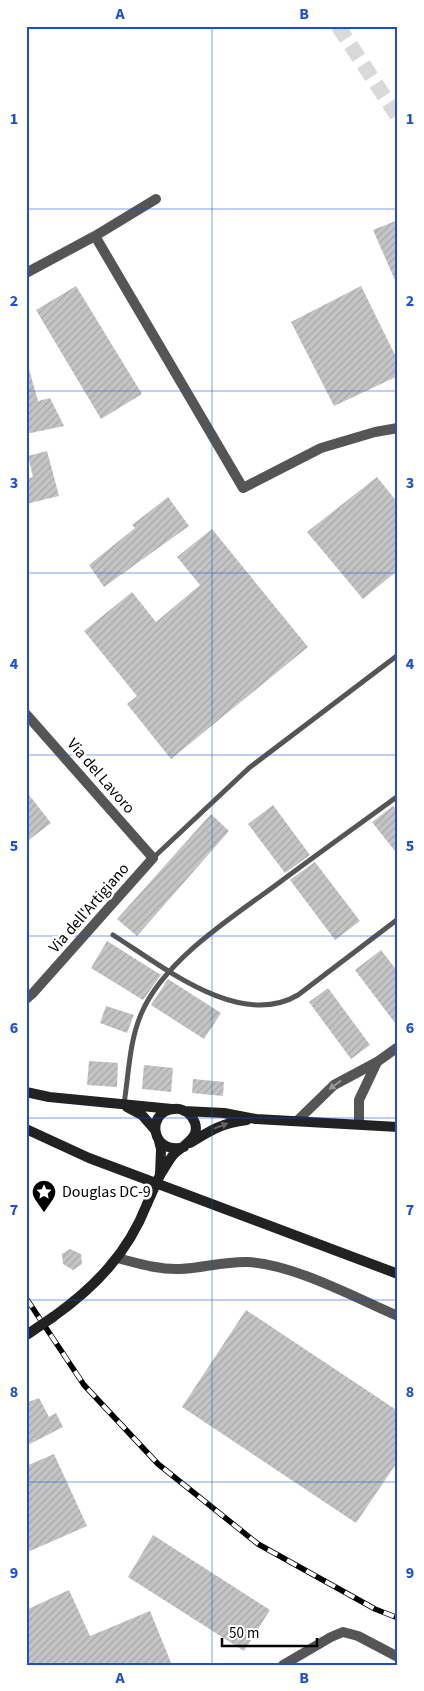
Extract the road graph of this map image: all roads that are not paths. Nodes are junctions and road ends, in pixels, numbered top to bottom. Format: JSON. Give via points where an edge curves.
{"nodes":[{"id":1,"x":156,"y":199,"type":"dead end"},
{"id":2,"x":95,"y":236,"type":"junction"},
{"id":3,"x":26,"y":273,"type":"edge"},
{"id":4,"x":398,"y":428,"type":"edge"},
{"id":5,"x":398,"y":655,"type":"edge"},
{"id":6,"x":26,"y":714,"type":"edge"},
{"id":7,"x":398,"y":796,"type":"edge"},
{"id":8,"x":153,"y":858,"type":"junction"},
{"id":9,"x":398,"y":919,"type":"edge"},
{"id":10,"x":113,"y":935,"type":"dead end"},
{"id":11,"x":170,"y":971,"type":"junction"},
{"id":12,"x":26,"y":999,"type":"edge"},
{"id":13,"x":398,"y":1047,"type":"edge"},
{"id":14,"x":377,"y":1062,"type":"junction"},
{"id":15,"x":26,"y":1092,"type":"edge"},
{"id":16,"x":124,"y":1105,"type":"junction"},
{"id":17,"x":173,"y":1109,"type":"junction"},
{"id":18,"x":184,"y":1111,"type":"junction"},
{"id":19,"x":256,"y":1119,"type":"junction"},
{"id":20,"x":298,"y":1120,"type":"junction"},
{"id":21,"x":359,"y":1124,"type":"junction"},
{"id":22,"x":398,"y":1127,"type":"edge"},
{"id":23,"x":26,"y":1129,"type":"edge"},
{"id":24,"x":155,"y":1130,"type":"junction"},
{"id":25,"x":159,"y":1141,"type":"junction"},
{"id":26,"x":187,"y":1145,"type":"junction"},
{"id":27,"x":160,"y":1175,"type":"junction"},
{"id":28,"x":117,"y":1258,"type":"junction"},
{"id":29,"x":398,"y":1274,"type":"edge"},
{"id":30,"x":398,"y":1316,"type":"edge"},
{"id":31,"x":27,"y":1335,"type":"edge"},
{"id":32,"x":398,"y":1657,"type":"edge"},
{"id":33,"x":283,"y":1665,"type":"edge"}],
"edges":[{"from":1,"to":2,"type":"street"},
{"from":2,"to":3,"type":"street"},
{"from":2,"to":4,"type":"street","via":[[243,488],[321,448]]},
{"from":5,"to":8,"type":"lane","via":[[249,768]]},
{"from":6,"to":8,"type":"street","name":"Via del Lavoro"},
{"from":7,"to":11,"type":"lane","via":[[206,936]]},
{"from":8,"to":12,"type":"street","name":"Via dell'Artigiano"},
{"from":9,"to":11,"type":"lane","via":[[298,995],[275,1004],[242,1003],[216,996]]},
{"from":10,"to":11,"type":"lane"},
{"from":11,"to":16,"type":"lane","via":[[142,1010],[135,1029]]},
{"from":13,"to":14,"type":"street"},
{"from":14,"to":20,"type":"street","one_way":true,"via":[[334,1084]]},
{"from":14,"to":21,"type":"street","via":[[359,1100]]},
{"from":15,"to":16,"type":"main road"},
{"from":16,"to":17,"type":"main road"},
{"from":16,"to":24,"type":"main road","via":[[142,1115]]},
{"from":17,"to":18,"type":"main road"},
{"from":17,"to":24,"type":"main road","via":[[158,1118]]},
{"from":18,"to":19,"type":"main road"},
{"from":18,"to":26,"type":"main road","via":[[195,1125],[193,1138]]},
{"from":19,"to":20,"type":"main road"},
{"from":26,"to":19,"type":"main road","one_way":true,"via":[[215,1127]]},
{"from":20,"to":21,"type":"main road"},
{"from":21,"to":22,"type":"main road"},
{"from":23,"to":29,"type":"main road","via":[[88,1158]]},
{"from":24,"to":25,"type":"main road"},
{"from":25,"to":26,"type":"main road","via":[[170,1148]]},
{"from":25,"to":27,"type":"main road"},
{"from":26,"to":27,"type":"main road","via":[[174,1154]]},
{"from":27,"to":28,"type":"main road","bridge":true,"via":[[131,1239]]},
{"from":28,"to":30,"type":"street","via":[[180,1270],[227,1262],[250,1262],[283,1269]]},
{"from":28,"to":31,"type":"main road","bridge":true,"via":[[79,1299]]},
{"from":32,"to":33,"type":"street","via":[[358,1636],[343,1632]]}]}
